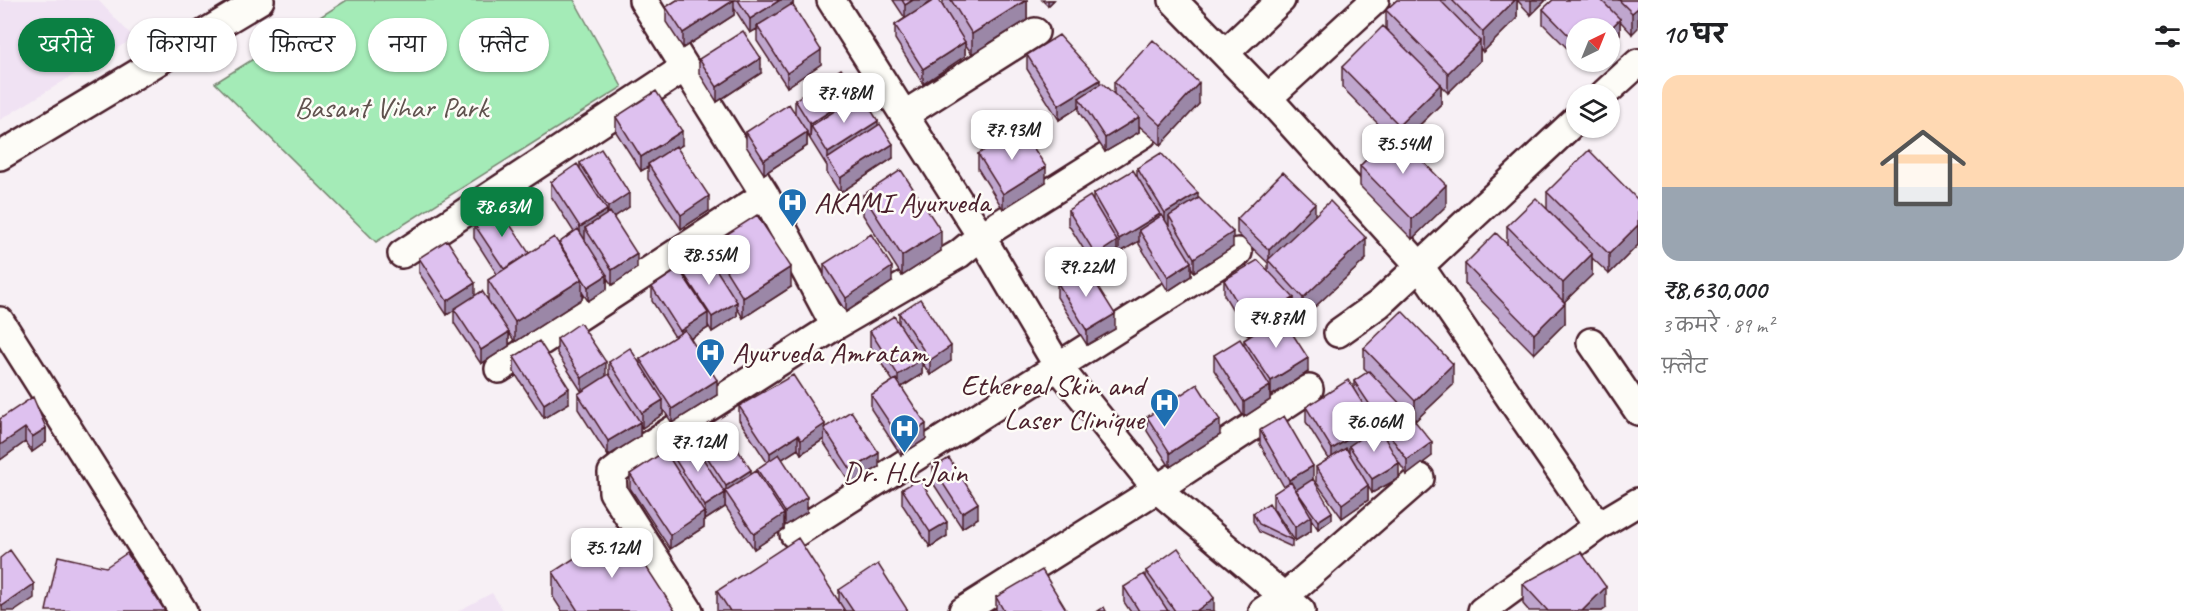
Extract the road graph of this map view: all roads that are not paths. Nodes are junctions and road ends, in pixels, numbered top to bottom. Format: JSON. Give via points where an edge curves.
{"nodes":[{"id":1,"x":260,"y":0,"type":"edge"},
{"id":2,"x":643,"y":0,"type":"edge"},
{"id":3,"x":831,"y":0,"type":"edge"},
{"id":4,"x":1173,"y":0,"type":"edge"},
{"id":5,"x":1281,"y":0,"type":"edge"},
{"id":6,"x":1375,"y":0,"type":"edge"},
{"id":7,"x":1035,"y":32,"type":"dead end"},
{"id":8,"x":1225,"y":53,"type":"junction"},
{"id":9,"x":1638,"y":63,"type":"edge"},
{"id":10,"x":684,"y":68,"type":"junction"},
{"id":11,"x":1615,"y":84,"type":"edge"},
{"id":12,"x":1268,"y":98,"type":"junction"},
{"id":13,"x":904,"y":115,"type":"junction"},
{"id":14,"x":1566,"y":129,"type":"edge"},
{"id":15,"x":1143,"y":134,"type":"dead end"},
{"id":16,"x":0,"y":156,"type":"edge"},
{"id":17,"x":765,"y":195,"type":"junction"},
{"id":18,"x":981,"y":236,"type":"junction"},
{"id":19,"x":1238,"y":252,"type":"dead end"},
{"id":20,"x":402,"y":254,"type":"dead end"},
{"id":21,"x":1419,"y":265,"type":"junction"},
{"id":22,"x":0,"y":321,"type":"edge"},
{"id":23,"x":836,"y":326,"type":"junction"},
{"id":24,"x":1338,"y":333,"type":"dead end"},
{"id":25,"x":1591,"y":342,"type":"dead end"},
{"id":26,"x":1059,"y":368,"type":"junction"},
{"id":27,"x":499,"y":369,"type":"dead end"},
{"id":28,"x":1309,"y":389,"type":"dead end"},
{"id":29,"x":1638,"y":411,"type":"edge"},
{"id":30,"x":1420,"y":478,"type":"dead end"},
{"id":31,"x":1157,"y":489,"type":"junction"},
{"id":32,"x":1638,"y":502,"type":"edge"},
{"id":33,"x":1598,"y":526,"type":"junction"},
{"id":34,"x":794,"y":534,"type":"dead end"},
{"id":35,"x":1283,"y":606,"type":"edge"},
{"id":36,"x":183,"y":611,"type":"edge"},
{"id":37,"x":689,"y":611,"type":"edge"},
{"id":38,"x":963,"y":611,"type":"edge"},
{"id":39,"x":1482,"y":611,"type":"edge"}],
"edges":[{"from":1,"to":16,"type":"street"},
{"from":2,"to":10,"type":"street"},
{"from":3,"to":13,"type":"street"},
{"from":4,"to":8,"type":"street"},
{"from":5,"to":8,"type":"street"},
{"from":6,"to":12,"type":"street"},
{"from":7,"to":13,"type":"street"},
{"from":8,"to":12,"type":"street"},
{"from":9,"to":11,"type":"street"},
{"from":10,"to":17,"type":"street"},
{"from":10,"to":20,"type":"street"},
{"from":12,"to":21,"type":"street"},
{"from":13,"to":18,"type":"street"},
{"from":14,"to":21,"type":"street"},
{"from":15,"to":18,"type":"street"},
{"from":17,"to":23,"type":"street"},
{"from":17,"to":27,"type":"street"},
{"from":18,"to":23,"type":"street","via":[[959,254]]},
{"from":18,"to":26,"type":"street"},
{"from":19,"to":26,"type":"street"},
{"from":21,"to":24,"type":"street","via":[[1379,304]]},
{"from":21,"to":33,"type":"street"},
{"from":22,"to":36,"type":"street"},
{"from":23,"to":37,"type":"street","via":[[612,473],[613,492]]},
{"from":25,"to":29,"type":"street"},
{"from":26,"to":31,"type":"street"},
{"from":26,"to":34,"type":"street"},
{"from":28,"to":31,"type":"street"},
{"from":30,"to":35,"type":"street"},
{"from":31,"to":35,"type":"street"},
{"from":31,"to":38,"type":"street"},
{"from":32,"to":33,"type":"street"},
{"from":33,"to":39,"type":"street"}]}
